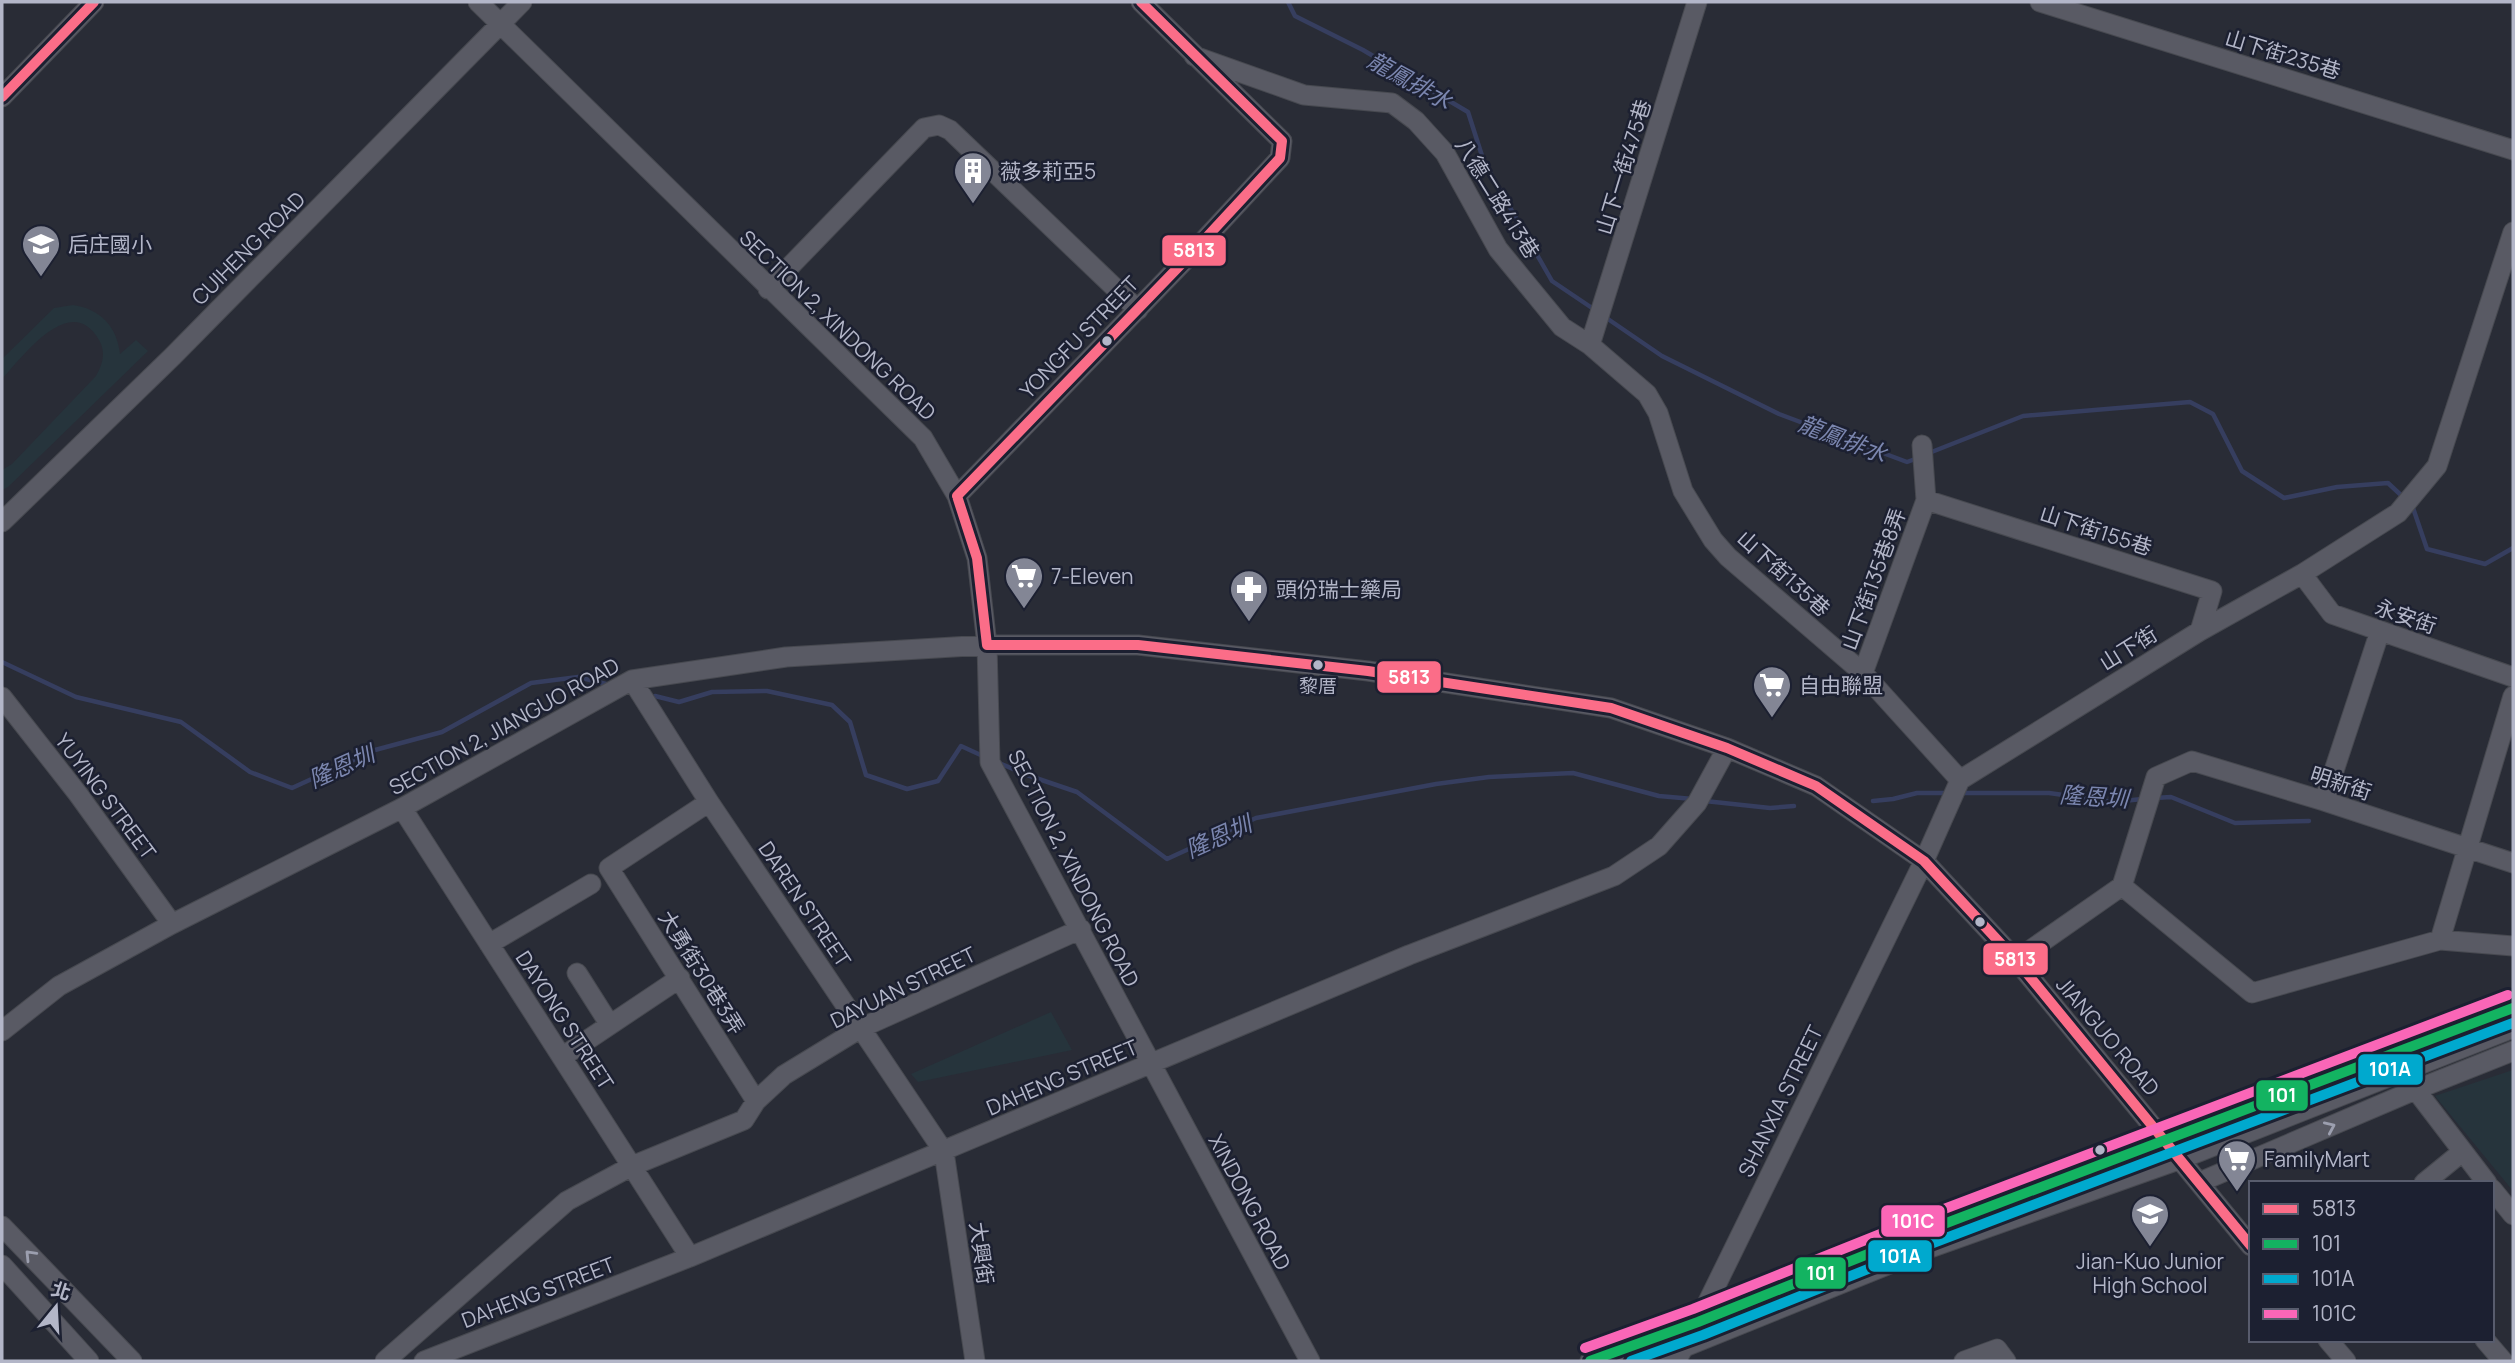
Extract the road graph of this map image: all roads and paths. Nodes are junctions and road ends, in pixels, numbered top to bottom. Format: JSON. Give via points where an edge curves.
{"nodes":[{"id":1,"x":94,"y":2,"type":"edge"},
{"id":2,"x":478,"y":2,"type":"edge"},
{"id":3,"x":522,"y":2,"type":"edge"},
{"id":4,"x":1141,"y":2,"type":"edge"},
{"id":5,"x":1697,"y":2,"type":"edge"},
{"id":6,"x":2040,"y":2,"type":"edge"},
{"id":7,"x":501,"y":24,"type":"junction"},
{"id":8,"x":1194,"y":56,"type":"junction"},
{"id":9,"x":3,"y":94,"type":"edge"},
{"id":10,"x":2513,"y":150,"type":"edge"},
{"id":11,"x":2513,"y":232,"type":"edge"},
{"id":12,"x":2510,"y":253,"type":"edge"},
{"id":13,"x":768,"y":289,"type":"junction"},
{"id":14,"x":1138,"y":310,"type":"junction"},
{"id":15,"x":1592,"y":339,"type":"junction"},
{"id":16,"x":1922,"y":447,"type":"dead end"},
{"id":17,"x":957,"y":496,"type":"junction"},
{"id":18,"x":1926,"y":500,"type":"junction"},
{"id":19,"x":2,"y":522,"type":"edge"},
{"id":20,"x":2302,"y":574,"type":"junction"},
{"id":21,"x":2200,"y":631,"type":"junction"},
{"id":22,"x":2379,"y":631,"type":"junction"},
{"id":23,"x":987,"y":645,"type":"junction"},
{"id":24,"x":1863,"y":673,"type":"junction"},
{"id":25,"x":2513,"y":677,"type":"edge"},
{"id":26,"x":632,"y":680,"type":"junction"},
{"id":27,"x":2513,"y":696,"type":"edge"},
{"id":28,"x":2,"y":697,"type":"edge"},
{"id":29,"x":1727,"y":748,"type":"junction"},
{"id":30,"x":1956,"y":788,"type":"junction"},
{"id":31,"x":2324,"y":801,"type":"junction"},
{"id":32,"x":709,"y":802,"type":"junction"},
{"id":33,"x":402,"y":808,"type":"junction"},
{"id":34,"x":2467,"y":848,"type":"junction"},
{"id":35,"x":1924,"y":860,"type":"junction"},
{"id":36,"x":2513,"y":863,"type":"edge"},
{"id":37,"x":591,"y":884,"type":"dead end"},
{"id":38,"x":2122,"y":886,"type":"junction"},
{"id":39,"x":172,"y":923,"type":"junction"},
{"id":40,"x":1081,"y":929,"type":"junction"},
{"id":41,"x":2440,"y":940,"type":"junction"},
{"id":42,"x":489,"y":944,"type":"junction"},
{"id":43,"x":2513,"y":946,"type":"edge"},
{"id":44,"x":2016,"y":960,"type":"junction"},
{"id":45,"x":577,"y":974,"type":"dead end"},
{"id":46,"x":680,"y":978,"type":"junction"},
{"id":47,"x":2513,"y":1008,"type":"edge"},
{"id":48,"x":610,"y":1025,"type":"junction"},
{"id":49,"x":861,"y":1028,"type":"junction"},
{"id":50,"x":2513,"y":1028,"type":"edge"},
{"id":51,"x":2,"y":1031,"type":"edge"},
{"id":52,"x":2513,"y":1051,"type":"edge"},
{"id":53,"x":562,"y":1057,"type":"junction"},
{"id":54,"x":1151,"y":1065,"type":"junction"},
{"id":55,"x":2403,"y":1070,"type":"junction"},
{"id":56,"x":2415,"y":1090,"type":"junction"},
{"id":57,"x":756,"y":1101,"type":"junction"},
{"id":58,"x":2166,"y":1141,"type":"junction"},
{"id":59,"x":944,"y":1152,"type":"junction"},
{"id":60,"x":2462,"y":1152,"type":"junction"},
{"id":61,"x":2180,"y":1159,"type":"junction"},
{"id":62,"x":632,"y":1166,"type":"junction"},
{"id":63,"x":2426,"y":1181,"type":"edge"},
{"id":64,"x":2485,"y":1181,"type":"edge"},
{"id":65,"x":2200,"y":1182,"type":"junction"},
{"id":66,"x":2494,"y":1191,"type":"edge"},
{"id":67,"x":2513,"y":1215,"type":"edge"},
{"id":68,"x":2,"y":1226,"type":"edge"},
{"id":69,"x":2249,"y":1243,"type":"edge"},
{"id":70,"x":690,"y":1257,"type":"junction"},
{"id":71,"x":2,"y":1265,"type":"edge"},
{"id":72,"x":1698,"y":1322,"type":"junction"},
{"id":73,"x":2330,"y":1342,"type":"edge"},
{"id":74,"x":2487,"y":1342,"type":"edge"},
{"id":75,"x":1679,"y":1355,"type":"edge"},
{"id":76,"x":128,"y":1360,"type":"edge"},
{"id":77,"x":89,"y":1361,"type":"edge"},
{"id":78,"x":385,"y":1361,"type":"edge"},
{"id":79,"x":424,"y":1361,"type":"edge"},
{"id":80,"x":975,"y":1361,"type":"edge"},
{"id":81,"x":1310,"y":1361,"type":"edge"},
{"id":82,"x":1590,"y":1361,"type":"edge"},
{"id":83,"x":1650,"y":1361,"type":"edge"},
{"id":84,"x":1964,"y":1361,"type":"edge"},
{"id":85,"x":2006,"y":1361,"type":"edge"},
{"id":86,"x":2346,"y":1361,"type":"edge"},
{"id":87,"x":2503,"y":1361,"type":"edge"}],
"edges":[{"from":1,"to":9,"type":"street"},
{"from":2,"to":7,"type":"street","name":"SECTION 2, XINDONG ROAD"},
{"from":3,"to":7,"type":"street","name":"CUIHENG ROAD"},
{"from":4,"to":8,"type":"street"},
{"from":5,"to":15,"type":"street","name":"山下一街475巷"},
{"from":6,"to":10,"type":"street","name":"山下街235巷"},
{"from":7,"to":13,"type":"street","name":"SECTION 2, XINDONG ROAD"},
{"from":7,"to":19,"type":"street","name":"CUIHENG ROAD"},
{"from":8,"to":14,"type":"street","name":"YONGFU STREET","via":[[1282,141],[1280,158]]},
{"from":8,"to":15,"type":"street","name":"八德二路413巷","via":[[1304,95],[1392,103],[1445,153],[1498,249],[1562,327]]},
{"from":11,"to":12,"type":"street"},
{"from":12,"to":20,"type":"street","name":"山下街","via":[[2437,466],[2398,513]]},
{"from":13,"to":14,"type":"street","via":[[924,128],[939,125],[950,130]]},
{"from":13,"to":17,"type":"street","name":"SECTION 2, XINDONG ROAD","via":[[923,438]]},
{"from":14,"to":17,"type":"street","name":"YONGFU STREET"},
{"from":15,"to":24,"type":"street","name":"山下街135巷","via":[[1647,394],[1658,413],[1683,491],[1713,540]]},
{"from":16,"to":18,"type":"street"},
{"from":17,"to":23,"type":"street","name":"SECTION 2, XINDONG ROAD","via":[[977,558]]},
{"from":18,"to":21,"type":"street","name":"山下街155巷","via":[[2212,591]]},
{"from":18,"to":24,"type":"street","name":"山下街135巷8弄"},
{"from":20,"to":21,"type":"street","name":"山下街"},
{"from":20,"to":22,"type":"street","name":"永安街","via":[[2332,614]]},
{"from":21,"to":30,"type":"street","name":"山下街"},
{"from":22,"to":25,"type":"street","name":"永安街"},
{"from":22,"to":31,"type":"street"},
{"from":23,"to":26,"type":"street","name":"SECTION 2, JIANGUO ROAD","via":[[786,657]]},
{"from":23,"to":29,"type":"street","name":"SECTION 2, JIANGUO ROAD","via":[[1138,645],[1368,671],[1611,708]]},
{"from":23,"to":40,"type":"street","name":"SECTION 2, XINDONG ROAD","via":[[990,758]]},
{"from":24,"to":30,"type":"street","name":"山下街135巷"},
{"from":26,"to":32,"type":"street","name":"DAREN STREET"},
{"from":26,"to":33,"type":"street","name":"SECTION 2, JIANGUO ROAD"},
{"from":27,"to":34,"type":"street"},
{"from":28,"to":39,"type":"street","name":"YUYING STREET"},
{"from":29,"to":35,"type":"street","name":"SECTION 2, JIANGUO ROAD","via":[[1816,786]]},
{"from":29,"to":54,"type":"street","name":"DAHENG STREET","via":[[1699,799],[1659,846],[1614,876],[1409,955]]},
{"from":30,"to":35,"type":"street"},
{"from":31,"to":34,"type":"street","name":"明新街"},
{"from":31,"to":38,"type":"street","name":"明新街","via":[[2192,761],[2152,792]]},
{"from":32,"to":46,"type":"street","name":"大勇街30巷3弄","via":[[609,868]]},
{"from":32,"to":49,"type":"street","name":"DAREN STREET"},
{"from":33,"to":39,"type":"street","name":"SECTION 2, JIANGUO ROAD"},
{"from":33,"to":42,"type":"street","name":"DAYONG STREET"},
{"from":34,"to":36,"type":"street","name":"明新街"},
{"from":34,"to":41,"type":"street"},
{"from":35,"to":44,"type":"street","name":"JIANGUO ROAD"},
{"from":35,"to":72,"type":"street","name":"SHANXIA STREET"},
{"from":37,"to":42,"type":"street"},
{"from":38,"to":41,"type":"street","via":[[2252,993]]},
{"from":38,"to":44,"type":"street"},
{"from":39,"to":51,"type":"street","name":"SECTION 2, JIANGUO ROAD","via":[[59,986]]},
{"from":40,"to":49,"type":"street","name":"DAYUAN STREET"},
{"from":40,"to":54,"type":"street","name":"SECTION 2, XINDONG ROAD"},
{"from":41,"to":43,"type":"street"},
{"from":42,"to":53,"type":"street","name":"DAYONG STREET"},
{"from":44,"to":58,"type":"street","name":"JIANGUO ROAD"},
{"from":45,"to":48,"type":"street"},
{"from":46,"to":48,"type":"street"},
{"from":46,"to":57,"type":"street","name":"大勇街30巷3弄"},
{"from":47,"to":58,"type":"street"},
{"from":48,"to":53,"type":"street"},
{"from":49,"to":57,"type":"street","name":"DAYUAN STREET","via":[[784,1075]]},
{"from":49,"to":59,"type":"street","name":"DAREN STREET"},
{"from":50,"to":55,"type":"street"},
{"from":52,"to":56,"type":"street"},
{"from":53,"to":62,"type":"street","name":"DAYONG STREET"},
{"from":54,"to":59,"type":"street","name":"DAHENG STREET"},
{"from":54,"to":81,"type":"street","name":"XINDONG ROAD"},
{"from":55,"to":56,"type":"street"},
{"from":55,"to":61,"type":"street"},
{"from":56,"to":60,"type":"street"},
{"from":65,"to":56,"type":"street","one_way":true},
{"from":57,"to":62,"type":"street","name":"DAYUAN STREET","via":[[744,1120]]},
{"from":58,"to":61,"type":"street","name":"JIANGUO ROAD"},
{"from":58,"to":72,"type":"street"},
{"from":59,"to":70,"type":"street","name":"DAHENG STREET"},
{"from":59,"to":80,"type":"street","name":"大興街"},
{"from":60,"to":63,"type":"street"},
{"from":60,"to":64,"type":"street"},
{"from":61,"to":65,"type":"street","name":"JIANGUO ROAD"},
{"from":61,"to":75,"type":"street","via":[[1927,1249]]},
{"from":62,"to":70,"type":"street","name":"DAYONG STREET"},
{"from":62,"to":78,"type":"street","name":"DAYUAN STREET","via":[[566,1201]]},
{"from":65,"to":69,"type":"street","name":"JIANGUO ROAD"},
{"from":66,"to":67,"type":"street"},
{"from":76,"to":68,"type":"street","one_way":true},
{"from":70,"to":79,"type":"street","name":"DAHENG STREET"},
{"from":71,"to":77,"type":"street"},
{"from":72,"to":75,"type":"street","name":"SHANXIA STREET"},
{"from":72,"to":82,"type":"street"},
{"from":73,"to":86,"type":"street"},
{"from":74,"to":87,"type":"street"},
{"from":75,"to":83,"type":"street"},
{"from":84,"to":85,"type":"street","via":[[1997,1349]]}]}
